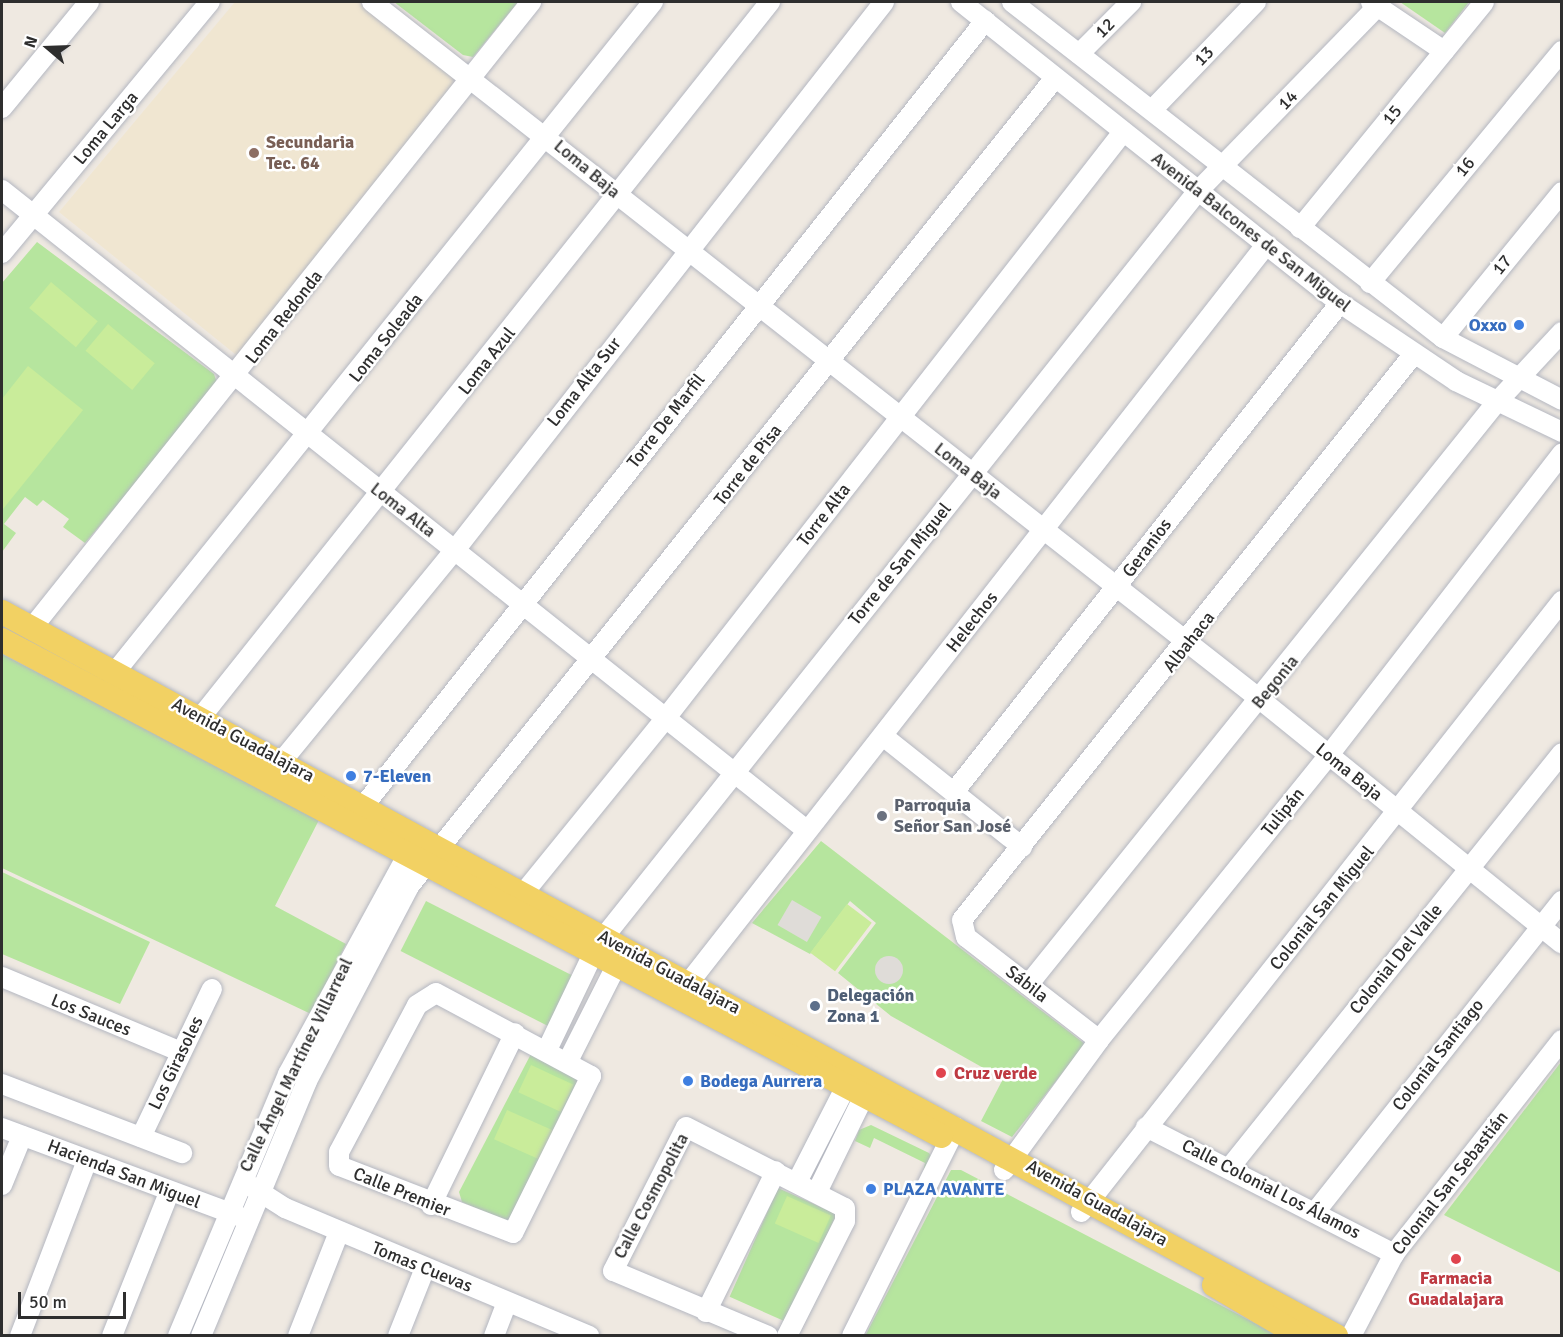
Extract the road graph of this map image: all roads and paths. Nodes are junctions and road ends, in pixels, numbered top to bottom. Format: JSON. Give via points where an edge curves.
{"nodes":[{"id":1,"x":89,"y":2,"type":"edge"},
{"id":2,"x":210,"y":2,"type":"edge"},
{"id":3,"x":372,"y":2,"type":"edge"},
{"id":4,"x":531,"y":2,"type":"edge"},
{"id":5,"x":653,"y":2,"type":"edge"},
{"id":6,"x":770,"y":2,"type":"edge"},
{"id":7,"x":884,"y":2,"type":"edge"},
{"id":8,"x":961,"y":2,"type":"edge"},
{"id":9,"x":1012,"y":2,"type":"edge"},
{"id":10,"x":1131,"y":2,"type":"edge"},
{"id":11,"x":1256,"y":2,"type":"edge"},
{"id":12,"x":1484,"y":2,"type":"edge"},
{"id":13,"x":1375,"y":4,"type":"edge"},
{"id":14,"x":985,"y":21,"type":"junction"},
{"id":15,"x":1444,"y":51,"type":"junction"},
{"id":16,"x":1562,"y":51,"type":"edge"},
{"id":17,"x":1079,"y":54,"type":"junction"},
{"id":18,"x":1055,"y":78,"type":"junction"},
{"id":19,"x":467,"y":80,"type":"junction"},
{"id":20,"x":2,"y":108,"type":"edge"},
{"id":21,"x":1152,"y":110,"type":"junction"},
{"id":22,"x":1123,"y":132,"type":"junction"},
{"id":23,"x":548,"y":136,"type":"junction"},
{"id":24,"x":1223,"y":167,"type":"junction"},
{"id":25,"x":2,"y":189,"type":"edge"},
{"id":26,"x":1197,"y":192,"type":"junction"},
{"id":27,"x":1562,"y":192,"type":"edge"},
{"id":28,"x":616,"y":195,"type":"junction"},
{"id":29,"x":35,"y":214,"type":"junction"},
{"id":30,"x":1300,"y":228,"type":"junction"},
{"id":31,"x":1266,"y":245,"type":"junction"},
{"id":32,"x":687,"y":252,"type":"junction"},
{"id":33,"x":2,"y":253,"type":"edge"},
{"id":34,"x":1370,"y":283,"type":"junction"},
{"id":35,"x":1340,"y":303,"type":"junction"},
{"id":36,"x":757,"y":307,"type":"junction"},
{"id":37,"x":1562,"y":332,"type":"edge"},
{"id":38,"x":1443,"y":338,"type":"junction"},
{"id":39,"x":1413,"y":355,"type":"junction"},
{"id":40,"x":829,"y":363,"type":"junction"},
{"id":41,"x":237,"y":377,"type":"junction"},
{"id":42,"x":1522,"y":381,"type":"junction"},
{"id":43,"x":1562,"y":400,"type":"edge"},
{"id":44,"x":1496,"y":403,"type":"junction"},
{"id":45,"x":901,"y":417,"type":"junction"},
{"id":46,"x":1562,"y":432,"type":"edge"},
{"id":47,"x":309,"y":437,"type":"junction"},
{"id":48,"x":1562,"y":453,"type":"edge"},
{"id":49,"x":972,"y":475,"type":"junction"},
{"id":50,"x":384,"y":494,"type":"junction"},
{"id":51,"x":1044,"y":530,"type":"junction"},
{"id":52,"x":454,"y":550,"type":"junction"},
{"id":53,"x":1116,"y":588,"type":"junction"},
{"id":54,"x":1562,"y":601,"type":"edge"},
{"id":55,"x":520,"y":606,"type":"junction"},
{"id":56,"x":2,"y":612,"type":"edge"},
{"id":57,"x":32,"y":628,"type":"junction"},
{"id":58,"x":2,"y":640,"type":"edge"},
{"id":59,"x":1189,"y":643,"type":"junction"},
{"id":60,"x":592,"y":663,"type":"junction"},
{"id":61,"x":116,"y":671,"type":"junction"},
{"id":62,"x":1261,"y":700,"type":"junction"},
{"id":63,"x":201,"y":717,"type":"junction"},
{"id":64,"x":665,"y":719,"type":"junction"},
{"id":65,"x":883,"y":736,"type":"junction"},
{"id":66,"x":1562,"y":753,"type":"edge"},
{"id":67,"x":1329,"y":756,"type":"junction"},
{"id":68,"x":282,"y":761,"type":"junction"},
{"id":69,"x":735,"y":774,"type":"junction"},
{"id":70,"x":954,"y":792,"type":"junction"},
{"id":71,"x":1399,"y":812,"type":"junction"},
{"id":72,"x":356,"y":814,"type":"junction"},
{"id":73,"x":805,"y":829,"type":"junction"},
{"id":74,"x":1022,"y":847,"type":"junction"},
{"id":75,"x":421,"y":850,"type":"junction"},
{"id":76,"x":1469,"y":868,"type":"junction"},
{"id":77,"x":522,"y":895,"type":"junction"},
{"id":78,"x":1562,"y":901,"type":"edge"},
{"id":79,"x":961,"y":925,"type":"joint"},
{"id":80,"x":1540,"y":928,"type":"junction"},
{"id":81,"x":1562,"y":944,"type":"edge"},
{"id":82,"x":598,"y":945,"type":"junction"},
{"id":83,"x":616,"y":966,"type":"junction"},
{"id":84,"x":2,"y":977,"type":"edge"},
{"id":85,"x":1028,"y":985,"type":"junction"},
{"id":86,"x":212,"y":989,"type":"dead end"},
{"id":87,"x":682,"y":990,"type":"junction"},
{"id":88,"x":515,"y":1033,"type":"junction"},
{"id":89,"x":1099,"y":1040,"type":"junction"},
{"id":90,"x":1562,"y":1040,"type":"edge"},
{"id":91,"x":547,"y":1050,"type":"junction"},
{"id":92,"x":181,"y":1052,"type":"junction"},
{"id":93,"x":568,"y":1061,"type":"junction"},
{"id":94,"x":845,"y":1083,"type":"junction"},
{"id":95,"x":2,"y":1084,"type":"edge"},
{"id":96,"x":1146,"y":1126,"type":"junction"},
{"id":97,"x":2,"y":1128,"type":"edge"},
{"id":98,"x":952,"y":1133,"type":"junction"},
{"id":99,"x":22,"y":1136,"type":"junction"},
{"id":100,"x":141,"y":1137,"type":"junction"},
{"id":101,"x":182,"y":1153,"type":"dead end"},
{"id":102,"x":87,"y":1161,"type":"junction"},
{"id":103,"x":1008,"y":1163,"type":"junction"},
{"id":104,"x":1230,"y":1166,"type":"junction"},
{"id":105,"x":776,"y":1170,"type":"junction"},
{"id":106,"x":240,"y":1179,"type":"junction"},
{"id":107,"x":797,"y":1182,"type":"junction"},
{"id":108,"x":2,"y":1185,"type":"edge"},
{"id":109,"x":258,"y":1191,"type":"junction"},
{"id":110,"x":817,"y":1192,"type":"junction"},
{"id":111,"x":169,"y":1193,"type":"junction"},
{"id":112,"x":431,"y":1205,"type":"junction"},
{"id":113,"x":1085,"y":1206,"type":"junction"},
{"id":114,"x":1316,"y":1210,"type":"junction"},
{"id":115,"x":226,"y":1212,"type":"junction"},
{"id":116,"x":247,"y":1220,"type":"junction"},
{"id":117,"x":339,"y":1232,"type":"junction"},
{"id":118,"x":1394,"y":1254,"type":"junction"},
{"id":119,"x":425,"y":1268,"type":"junction"},
{"id":120,"x":507,"y":1302,"type":"junction"},
{"id":121,"x":706,"y":1312,"type":"junction"},
{"id":122,"x":20,"y":1335,"type":"edge"},
{"id":123,"x":112,"y":1335,"type":"edge"},
{"id":124,"x":178,"y":1335,"type":"edge"},
{"id":125,"x":201,"y":1335,"type":"edge"},
{"id":126,"x":298,"y":1335,"type":"edge"},
{"id":127,"x":398,"y":1335,"type":"edge"},
{"id":128,"x":494,"y":1335,"type":"edge"},
{"id":129,"x":589,"y":1335,"type":"edge"},
{"id":130,"x":768,"y":1335,"type":"edge"},
{"id":131,"x":787,"y":1335,"type":"edge"},
{"id":132,"x":852,"y":1335,"type":"edge"},
{"id":133,"x":1301,"y":1335,"type":"edge"},
{"id":134,"x":1336,"y":1335,"type":"edge"},
{"id":135,"x":1351,"y":1335,"type":"edge"}],
"edges":[{"from":1,"to":20,"type":"street"},
{"from":2,"to":29,"type":"street","name":"Loma Larga"},
{"from":3,"to":19,"type":"street","name":"Loma Baja"},
{"from":4,"to":19,"type":"street","name":"Loma Redonda"},
{"from":5,"to":23,"type":"street","name":"Loma Soleada"},
{"from":6,"to":28,"type":"street","name":"Loma Azul"},
{"from":7,"to":32,"type":"street","name":"Loma Alta Sur"},
{"from":8,"to":14,"type":"street","name":"Avenida Balcones de San Miguel"},
{"from":9,"to":17,"type":"street","name":"Avenida Balcones de San Miguel"},
{"from":10,"to":17,"type":"street","name":"12"},
{"from":11,"to":21,"type":"street","name":"13"},
{"from":12,"to":15,"type":"street","name":"15"},
{"from":13,"to":15,"type":"street"},
{"from":13,"to":24,"type":"street","name":"14"},
{"from":14,"to":18,"type":"street","name":"Avenida Balcones de San Miguel"},
{"from":14,"to":36,"type":"street","name":"Torre De Marfil"},
{"from":15,"to":30,"type":"street","name":"15"},
{"from":16,"to":34,"type":"street","name":"16"},
{"from":17,"to":21,"type":"street","name":"Avenida Balcones de San Miguel"},
{"from":18,"to":22,"type":"street","name":"Avenida Balcones de San Miguel"},
{"from":18,"to":40,"type":"street","name":"Torre de Pisa"},
{"from":19,"to":23,"type":"street","name":"Loma Baja"},
{"from":19,"to":41,"type":"street","name":"Loma Redonda"},
{"from":21,"to":24,"type":"street","name":"Avenida Balcones de San Miguel"},
{"from":22,"to":26,"type":"street","name":"Avenida Balcones de San Miguel"},
{"from":22,"to":45,"type":"street","name":"Torre Alta"},
{"from":23,"to":28,"type":"street","name":"Loma Baja"},
{"from":23,"to":47,"type":"street","name":"Loma Soleada"},
{"from":24,"to":26,"type":"street","name":"14"},
{"from":24,"to":30,"type":"street","name":"Avenida Balcones de San Miguel"},
{"from":25,"to":29,"type":"street","name":"Loma Alta"},
{"from":26,"to":31,"type":"street","name":"Avenida Balcones de San Miguel"},
{"from":26,"to":49,"type":"street","name":"Torre de San Miguel"},
{"from":27,"to":38,"type":"street","name":"17"},
{"from":28,"to":32,"type":"street","name":"Loma Baja"},
{"from":28,"to":50,"type":"street","name":"Loma Azul"},
{"from":29,"to":33,"type":"street","name":"Loma Larga"},
{"from":29,"to":41,"type":"street","name":"Loma Alta"},
{"from":30,"to":34,"type":"street","name":"Avenida Balcones de San Miguel"},
{"from":31,"to":35,"type":"street","name":"Avenida Balcones de San Miguel"},
{"from":31,"to":51,"type":"street","name":"Helechos"},
{"from":32,"to":36,"type":"street","name":"Loma Baja"},
{"from":32,"to":52,"type":"street","name":"Loma Alta Sur"},
{"from":34,"to":38,"type":"street","name":"Avenida Balcones de San Miguel"},
{"from":35,"to":39,"type":"street","name":"Avenida Balcones de San Miguel"},
{"from":35,"to":53,"type":"street","name":"Geranios"},
{"from":36,"to":40,"type":"street","name":"Loma Baja"},
{"from":36,"to":55,"type":"street","name":"Torre De Marfil"},
{"from":37,"to":42,"type":"street","name":"Begonia"},
{"from":38,"to":42,"type":"street","name":"Avenida Balcones de San Miguel"},
{"from":39,"to":44,"type":"street","name":"Avenida Balcones de San Miguel"},
{"from":39,"to":59,"type":"street","name":"Albahaca"},
{"from":40,"to":45,"type":"street","name":"Loma Baja"},
{"from":40,"to":60,"type":"street","name":"Torre de Pisa"},
{"from":41,"to":47,"type":"street","name":"Loma Alta"},
{"from":41,"to":57,"type":"street","name":"Loma Redonda"},
{"from":42,"to":43,"type":"street","name":"Avenida Balcones de San Miguel"},
{"from":42,"to":44,"type":"street","name":"Begonia"},
{"from":44,"to":46,"type":"street","name":"Avenida Balcones de San Miguel"},
{"from":44,"to":62,"type":"street","name":"Begonia"},
{"from":45,"to":49,"type":"street","name":"Loma Baja"},
{"from":45,"to":64,"type":"street","name":"Torre Alta"},
{"from":47,"to":50,"type":"street","name":"Loma Alta"},
{"from":47,"to":61,"type":"street","name":"Loma Soleada"},
{"from":48,"to":67,"type":"street","name":"Tulipán"},
{"from":49,"to":51,"type":"street","name":"Loma Baja"},
{"from":49,"to":69,"type":"street","name":"Torre de San Miguel"},
{"from":50,"to":52,"type":"street","name":"Loma Alta"},
{"from":50,"to":63,"type":"street","name":"Loma Azul"},
{"from":51,"to":53,"type":"street","name":"Loma Baja"},
{"from":51,"to":65,"type":"street","name":"Helechos"},
{"from":52,"to":55,"type":"street","name":"Loma Alta"},
{"from":52,"to":68,"type":"street","name":"Loma Alta Sur"},
{"from":53,"to":59,"type":"street","name":"Loma Baja"},
{"from":53,"to":70,"type":"street","name":"Geranios"},
{"from":54,"to":71,"type":"street","name":"Colonial San Miguel"},
{"from":55,"to":60,"type":"street","name":"Loma Alta"},
{"from":55,"to":72,"type":"street","name":"Torre De Marfil"},
{"from":56,"to":57,"type":"main road","name":"Avenida Guadalajara"},
{"from":57,"to":61,"type":"main road","name":"Avenida Guadalajara"},
{"from":58,"to":72,"type":"main road","name":"Avenida Guadalajara"},
{"from":59,"to":62,"type":"street","name":"Loma Baja"},
{"from":59,"to":74,"type":"street","name":"Albahaca"},
{"from":60,"to":64,"type":"street","name":"Loma Alta"},
{"from":60,"to":75,"type":"street","name":"Torre de Pisa"},
{"from":61,"to":63,"type":"main road","name":"Avenida Guadalajara"},
{"from":62,"to":67,"type":"street","name":"Loma Baja"},
{"from":62,"to":85,"type":"street","name":"Begonia"},
{"from":63,"to":68,"type":"main road","name":"Avenida Guadalajara"},
{"from":64,"to":69,"type":"street","name":"Loma Alta"},
{"from":64,"to":77,"type":"street","name":"Torre Alta"},
{"from":65,"to":70,"type":"street"},
{"from":65,"to":73,"type":"street","name":"Helechos"},
{"from":66,"to":76,"type":"street","name":"Colonial Del Valle"},
{"from":67,"to":71,"type":"street","name":"Loma Baja"},
{"from":67,"to":89,"type":"street","name":"Tulipán"},
{"from":68,"to":72,"type":"main road","name":"Avenida Guadalajara"},
{"from":69,"to":73,"type":"street","name":"Loma Alta"},
{"from":69,"to":82,"type":"street","name":"Torre de San Miguel"},
{"from":70,"to":74,"type":"street"},
{"from":71,"to":76,"type":"street","name":"Loma Baja"},
{"from":71,"to":96,"type":"street","name":"Colonial San Miguel"},
{"from":72,"to":75,"type":"main road","name":"Avenida Guadalajara"},
{"from":73,"to":87,"type":"street","name":"Helechos"},
{"from":74,"to":79,"type":"street","name":"Albahaca"},
{"from":75,"to":77,"type":"main road","name":"Avenida Guadalajara"},
{"from":75,"to":82,"type":"main road","name":"Avenida Guadalajara"},
{"from":75,"to":106,"type":"street","name":"Calle Ángel Martínez Villarreal","via":[[288,1074]]},
{"from":75,"to":109,"type":"street","via":[[307,1081]]},
{"from":76,"to":80,"type":"street","name":"Loma Baja"},
{"from":76,"to":104,"type":"street","name":"Colonial Del Valle"},
{"from":77,"to":82,"type":"main road","name":"Avenida Guadalajara"},
{"from":78,"to":80,"type":"street","name":"Colonial Santiago"},
{"from":79,"to":85,"type":"street","name":"Sábila","via":[[966,937]]},
{"from":80,"to":81,"type":"street","name":"Loma Baja"},
{"from":80,"to":114,"type":"street","name":"Colonial Santiago"},
{"from":82,"to":83,"type":"main road","name":"Avenida Guadalajara"},
{"from":82,"to":87,"type":"main road","name":"Avenida Guadalajara"},
{"from":82,"to":91,"type":"street"},
{"from":83,"to":87,"type":"main road","name":"Avenida Guadalajara"},
{"from":83,"to":93,"type":"street"},
{"from":84,"to":92,"type":"street","name":"Los Sauces"},
{"from":85,"to":89,"type":"street","name":"Sábila"},
{"from":86,"to":92,"type":"street","name":"Los Girasoles"},
{"from":87,"to":94,"type":"main road","name":"Avenida Guadalajara"},
{"from":88,"to":91,"type":"street","name":"Calle Premier"},
{"from":88,"to":112,"type":"street"},
{"from":88,"to":112,"type":"street","name":"Calle Premier","via":[[446,996],[426,995],[339,1152],[339,1166],[345,1170]]},
{"from":89,"to":103,"type":"street","name":"Tulipán"},
{"from":90,"to":118,"type":"street","name":"Colonial San Sebastián"},
{"from":91,"to":93,"type":"street","name":"Calle Premier"},
{"from":92,"to":100,"type":"street","name":"Los Girasoles"},
{"from":93,"to":112,"type":"street","name":"Calle Premier","via":[[591,1076],[590,1088],[518,1231],[506,1233]]},
{"from":94,"to":98,"type":"main road","name":"Avenida Guadalajara"},
{"from":94,"to":98,"type":"main road","name":"Avenida Guadalajara"},
{"from":94,"to":107,"type":"street"},
{"from":94,"to":110,"type":"street"},
{"from":95,"to":100,"type":"street"},
{"from":96,"to":104,"type":"street","name":"Calle Colonial Los Álamos"},
{"from":96,"to":113,"type":"street","name":"Colonial San Miguel"},
{"from":97,"to":99,"type":"street","name":"Hacienda San Miguel"},
{"from":98,"to":103,"type":"main road","name":"Avenida Guadalajara"},
{"from":98,"to":132,"type":"street"},
{"from":99,"to":102,"type":"street","name":"Hacienda San Miguel"},
{"from":99,"to":108,"type":"street"},
{"from":100,"to":101,"type":"street"},
{"from":102,"to":111,"type":"street","name":"Hacienda San Miguel"},
{"from":102,"to":122,"type":"street"},
{"from":103,"to":113,"type":"main road","name":"Avenida Guadalajara"},
{"from":104,"to":114,"type":"street","name":"Calle Colonial Los Álamos"},
{"from":105,"to":107,"type":"street","name":"Calle Cosmopolita"},
{"from":105,"to":121,"type":"street"},
{"from":105,"to":121,"type":"street","name":"Calle Cosmopolita","via":[[686,1127],[614,1266],[621,1279]]},
{"from":106,"to":109,"type":"street","name":"Tomas Cuevas"},
{"from":106,"to":115,"type":"street","name":"Calle Ángel Martínez Villarreal"},
{"from":107,"to":110,"type":"street","name":"Calle Cosmopolita"},
{"from":109,"to":116,"type":"street"},
{"from":109,"to":117,"type":"street","name":"Tomas Cuevas"},
{"from":110,"to":131,"type":"street","name":"Calle Cosmopolita","via":[[847,1214]]},
{"from":111,"to":115,"type":"street","name":"Hacienda San Miguel"},
{"from":111,"to":123,"type":"street"},
{"from":113,"to":133,"type":"main road","name":"Avenida Guadalajara"},
{"from":113,"to":134,"type":"main road","name":"Avenida Guadalajara"},
{"from":114,"to":118,"type":"street","name":"Calle Colonial Los Álamos"},
{"from":115,"to":116,"type":"street","name":"Hacienda San Miguel"},
{"from":115,"to":124,"type":"street","name":"Calle Ángel Martínez Villarreal"},
{"from":116,"to":125,"type":"street"},
{"from":117,"to":119,"type":"street","name":"Tomas Cuevas"},
{"from":117,"to":126,"type":"street"},
{"from":118,"to":135,"type":"street","name":"Colonial San Sebastián"},
{"from":119,"to":120,"type":"street","name":"Tomas Cuevas"},
{"from":119,"to":127,"type":"street"},
{"from":120,"to":128,"type":"street"},
{"from":120,"to":129,"type":"street","name":"Tomas Cuevas"},
{"from":121,"to":130,"type":"street","name":"Calle Cosmopolita"}]}
